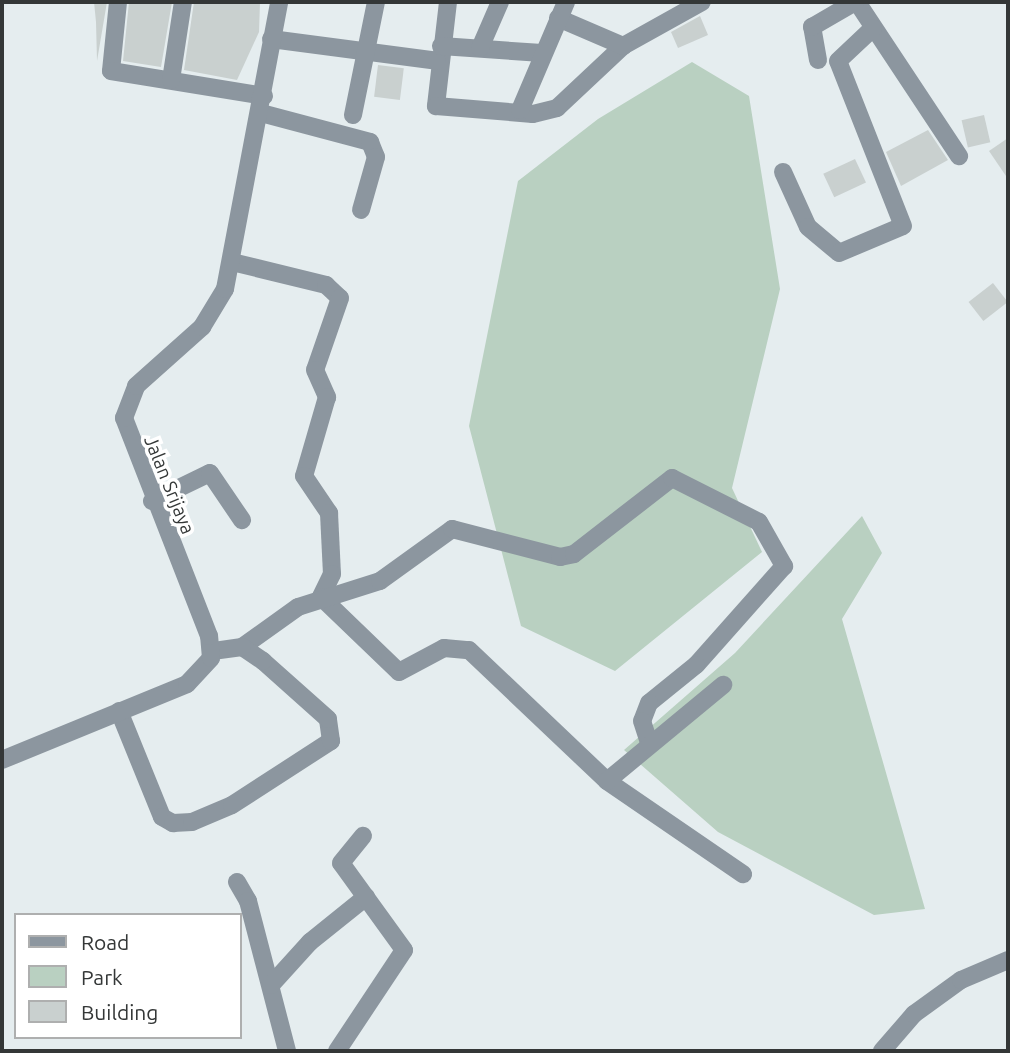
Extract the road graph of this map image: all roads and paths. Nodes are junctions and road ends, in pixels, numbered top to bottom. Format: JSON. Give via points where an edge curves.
{"nodes":[{"id":1,"x":118,"y":2,"type":"edge"},
{"id":2,"x":183,"y":2,"type":"edge"},
{"id":3,"x":279,"y":2,"type":"edge"},
{"id":4,"x":376,"y":2,"type":"edge"},
{"id":5,"x":449,"y":2,"type":"edge"},
{"id":6,"x":500,"y":2,"type":"edge"},
{"id":7,"x":566,"y":2,"type":"edge"},
{"id":8,"x":856,"y":2,"type":"edge"},
{"id":9,"x":688,"y":4,"type":"edge"},
{"id":10,"x":558,"y":18,"type":"junction"},
{"id":11,"x":873,"y":28,"type":"junction"},
{"id":12,"x":271,"y":39,"type":"junction"},
{"id":13,"x":623,"y":46,"type":"junction"},
{"id":14,"x":480,"y":48,"type":"junction"},
{"id":15,"x":368,"y":52,"type":"junction"},
{"id":16,"x":439,"y":53,"type":"junction"},
{"id":17,"x":542,"y":54,"type":"junction"},
{"id":18,"x":818,"y":60,"type":"dead end"},
{"id":19,"x":171,"y":80,"type":"junction"},
{"id":20,"x":263,"y":105,"type":"junction"},
{"id":21,"x":520,"y":110,"type":"junction"},
{"id":22,"x":353,"y":115,"type":"dead end"},
{"id":23,"x":959,"y":156,"type":"dead end"},
{"id":24,"x":783,"y":172,"type":"dead end"},
{"id":25,"x":361,"y":210,"type":"dead end"},
{"id":26,"x":232,"y":262,"type":"junction"},
{"id":27,"x":152,"y":501,"type":"junction"},
{"id":28,"x":242,"y":520,"type":"dead end"},
{"id":29,"x":321,"y":597,"type":"junction"},
{"id":30,"x":242,"y":648,"type":"junction"},
{"id":31,"x":212,"y":651,"type":"junction"},
{"id":32,"x":723,"y":685,"type":"dead end"},
{"id":33,"x":119,"y":711,"type":"junction"},
{"id":34,"x":649,"y":743,"type":"junction"},
{"id":35,"x":2,"y":760,"type":"edge"},
{"id":36,"x":607,"y":781,"type":"junction"},
{"id":37,"x":363,"y":836,"type":"dead end"},
{"id":38,"x":743,"y":874,"type":"dead end"},
{"id":39,"x":237,"y":882,"type":"dead end"},
{"id":40,"x":366,"y":897,"type":"junction"},
{"id":41,"x":1008,"y":960,"type":"edge"},
{"id":42,"x":271,"y":985,"type":"junction"},
{"id":43,"x":286,"y":1051,"type":"edge"},
{"id":44,"x":337,"y":1051,"type":"edge"},
{"id":45,"x":882,"y":1051,"type":"edge"}],
"edges":[{"from":1,"to":19,"type":"street","via":[[109,69]]},
{"from":2,"to":19,"type":"street"},
{"from":3,"to":12,"type":"street","name":"Jalan Srijaya"},
{"from":4,"to":15,"type":"street"},
{"from":5,"to":16,"type":"street"},
{"from":6,"to":14,"type":"street"},
{"from":7,"to":10,"type":"street"},
{"from":8,"to":11,"type":"street"},
{"from":8,"to":18,"type":"street","via":[[812,27]]},
{"from":9,"to":13,"type":"street"},
{"from":10,"to":13,"type":"street"},
{"from":10,"to":17,"type":"street"},
{"from":11,"to":23,"type":"street"},
{"from":11,"to":24,"type":"street","via":[[838,61],[903,226],[839,253],[808,227]]},
{"from":12,"to":15,"type":"street"},
{"from":12,"to":20,"type":"street","name":"Jalan Srijaya"},
{"from":13,"to":21,"type":"street","via":[[557,108]]},
{"from":14,"to":16,"type":"street"},
{"from":14,"to":17,"type":"street"},
{"from":15,"to":16,"type":"street"},
{"from":15,"to":22,"type":"street"},
{"from":16,"to":21,"type":"street","via":[[436,106]]},
{"from":17,"to":21,"type":"street"},
{"from":19,"to":20,"type":"street"},
{"from":20,"to":25,"type":"street","via":[[370,142],[376,157]]},
{"from":20,"to":26,"type":"street","name":"Jalan Srijaya"},
{"from":26,"to":27,"type":"street","name":"Jalan Srijaya","via":[[216,309],[136,386],[126,406],[126,432]]},
{"from":26,"to":29,"type":"street","via":[[326,285],[340,298],[315,370],[327,397],[304,476],[329,513],[332,574]]},
{"from":27,"to":28,"type":"street","via":[[210,473]]},
{"from":27,"to":31,"type":"street","name":"Jalan Srijaya"},
{"from":29,"to":30,"type":"street"},
{"from":29,"to":34,"type":"street","via":[[362,590],[452,529],[560,557],[574,554],[660,481],[679,480],[759,522],[784,566],[696,665],[649,703],[642,721]]},
{"from":29,"to":36,"type":"street","via":[[399,672],[444,648],[469,650]]},
{"from":30,"to":31,"type":"street"},
{"from":30,"to":33,"type":"street","via":[[310,699],[334,732],[317,752],[232,805],[192,822],[164,820]]},
{"from":31,"to":33,"type":"street","via":[[205,670],[187,684]]},
{"from":32,"to":34,"type":"street"},
{"from":33,"to":35,"type":"street"},
{"from":34,"to":36,"type":"street"},
{"from":36,"to":38,"type":"street"},
{"from":37,"to":40,"type":"street","via":[[340,861]]},
{"from":39,"to":42,"type":"street"},
{"from":40,"to":42,"type":"street","via":[[310,942]]},
{"from":40,"to":44,"type":"street","via":[[404,950]]},
{"from":41,"to":45,"type":"street","via":[[961,981],[914,1014]]},
{"from":42,"to":43,"type":"street"}]}
